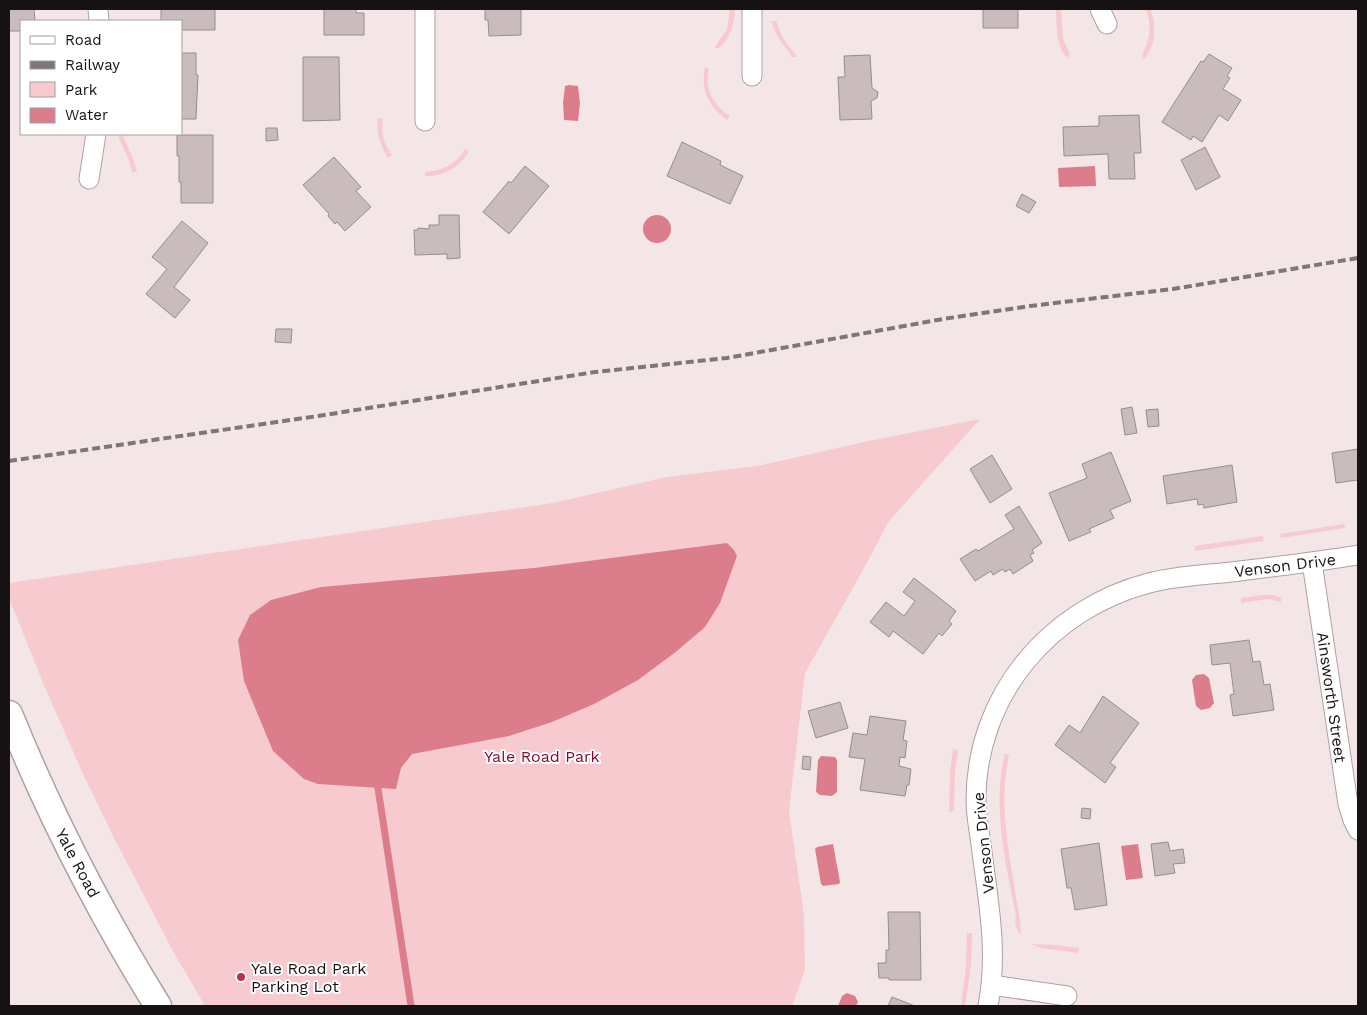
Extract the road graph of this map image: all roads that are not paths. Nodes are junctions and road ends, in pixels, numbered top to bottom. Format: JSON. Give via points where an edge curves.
{"nodes":[{"id":1,"x":425,"y":9,"type":"edge"},
{"id":2,"x":752,"y":9,"type":"edge"},
{"id":3,"x":752,"y":76,"type":"dead end"},
{"id":4,"x":425,"y":121,"type":"dead end"},
{"id":5,"x":96,"y":135,"type":"edge"},
{"id":6,"x":89,"y":179,"type":"dead end"},
{"id":7,"x":1358,"y":555,"type":"edge"},
{"id":8,"x":1312,"y":562,"type":"junction"},
{"id":9,"x":9,"y":714,"type":"edge"},
{"id":10,"x":1358,"y":830,"type":"edge"},
{"id":11,"x":992,"y":985,"type":"junction"},
{"id":12,"x":1067,"y":996,"type":"dead end"},
{"id":13,"x":158,"y":1006,"type":"edge"},
{"id":14,"x":988,"y":1006,"type":"edge"}],
"edges":[{"from":1,"to":4,"type":"street"},
{"from":2,"to":3,"type":"street"},
{"from":5,"to":6,"type":"street"},
{"from":7,"to":8,"type":"street","name":"Venson Drive"},
{"from":8,"to":10,"type":"street","name":"Ainsworth Street","via":[[1348,804]]},
{"from":8,"to":11,"type":"street","name":"Venson Drive","via":[[1168,580],[1129,589],[1076,616],[1022,664],[988,725],[978,772],[976,800],[994,950]]},
{"from":9,"to":13,"type":"main road","name":"Yale Road","via":[[58,823]]},
{"from":11,"to":12,"type":"street"},
{"from":11,"to":14,"type":"street","name":"Venson Drive"}]}
